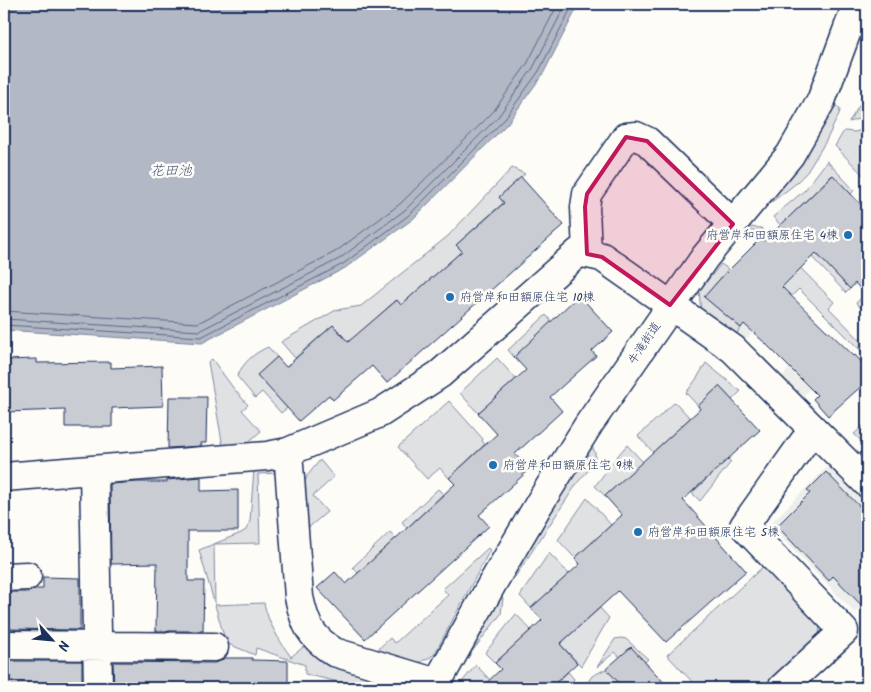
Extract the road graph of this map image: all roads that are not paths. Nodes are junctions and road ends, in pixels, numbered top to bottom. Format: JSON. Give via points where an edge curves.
{"nodes":[{"id":1,"x":860,"y":9,"type":"edge"},
{"id":2,"x":733,"y":224,"type":"junction"},
{"id":3,"x":587,"y":254,"type":"junction"},
{"id":4,"x":670,"y":305,"type":"junction"},
{"id":5,"x":813,"y":429,"type":"junction"},
{"id":6,"x":288,"y":452,"type":"junction"},
{"id":7,"x":94,"y":470,"type":"junction"},
{"id":8,"x":4,"y":477,"type":"edge"},
{"id":9,"x":867,"y":483,"type":"edge"},
{"id":10,"x":4,"y":645,"type":"edge"},
{"id":11,"x":98,"y":646,"type":"junction"},
{"id":12,"x":214,"y":647,"type":"dead end"},
{"id":13,"x":436,"y":686,"type":"edge"},
{"id":14,"x":98,"y":688,"type":"edge"},
{"id":15,"x":782,"y":688,"type":"edge"}],
"edges":[{"from":1,"to":2,"type":"street","name":"牛滝街道","via":[[822,101],[790,156]]},
{"from":2,"to":3,"type":"street","via":[[647,141],[626,136],[587,194]]},
{"from":2,"to":4,"type":"street","name":"牛滝街道"},
{"from":3,"to":4,"type":"street","via":[[602,257]]},
{"from":3,"to":6,"type":"street","via":[[579,252],[440,374],[380,413]]},
{"from":4,"to":5,"type":"street","via":[[733,349]]},
{"from":4,"to":13,"type":"street","name":"牛滝街道","via":[[539,504]]},
{"from":5,"to":9,"type":"street"},
{"from":5,"to":15,"type":"street","via":[[744,526],[844,631]]},
{"from":6,"to":7,"type":"street"},
{"from":6,"to":13,"type":"street","via":[[299,597],[313,635],[334,652]]},
{"from":7,"to":8,"type":"street"},
{"from":7,"to":11,"type":"street"},
{"from":10,"to":11,"type":"street"},
{"from":11,"to":12,"type":"street"},
{"from":11,"to":14,"type":"street"}]}
